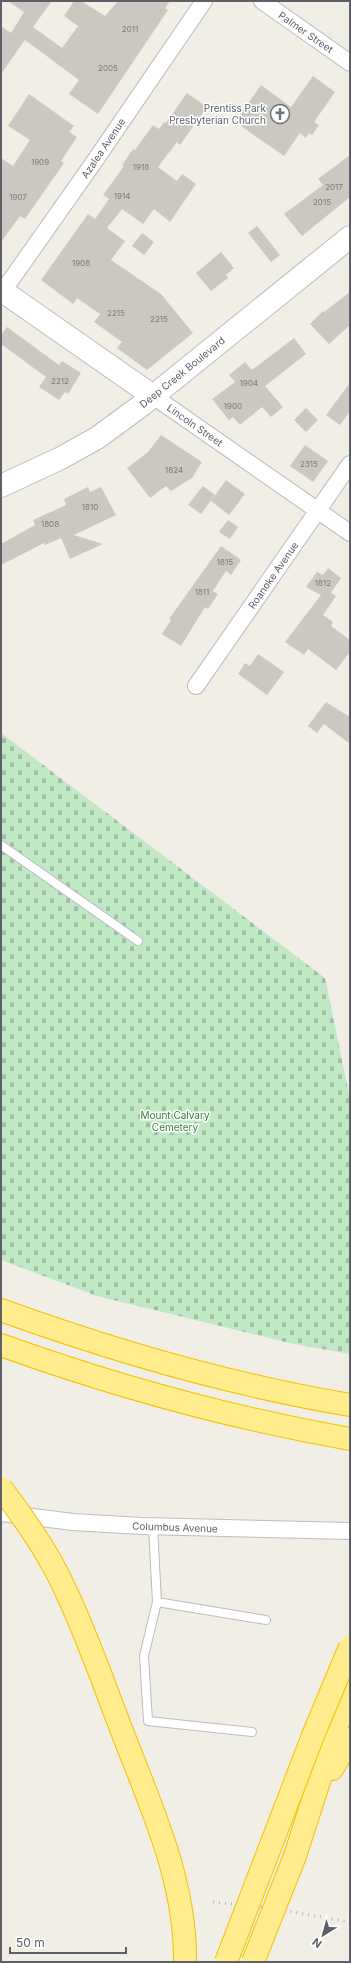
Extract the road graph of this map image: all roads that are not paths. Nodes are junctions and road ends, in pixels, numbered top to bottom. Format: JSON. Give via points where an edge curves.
{"nodes":[{"id":1,"x":204,"y":1,"type":"edge"},
{"id":2,"x":262,"y":1,"type":"edge"},
{"id":3,"x":350,"y":63,"type":"edge"},
{"id":4,"x":350,"y":237,"type":"edge"},
{"id":5,"x":2,"y":292,"type":"edge"},
{"id":6,"x":153,"y":396,"type":"junction"},
{"id":7,"x":350,"y":464,"type":"edge"},
{"id":8,"x":1,"y":486,"type":"edge"},
{"id":9,"x":318,"y":511,"type":"junction"},
{"id":10,"x":350,"y":533,"type":"edge"},
{"id":11,"x":196,"y":686,"type":"dead end"},
{"id":12,"x":1,"y":845,"type":"edge"},
{"id":13,"x":138,"y":941,"type":"dead end"},
{"id":14,"x":1,"y":1310,"type":"edge"},
{"id":15,"x":1,"y":1345,"type":"edge"},
{"id":16,"x":350,"y":1405,"type":"edge"},
{"id":17,"x":350,"y":1439,"type":"edge"},
{"id":18,"x":1,"y":1488,"type":"edge"},
{"id":19,"x":1,"y":1513,"type":"edge"},
{"id":20,"x":153,"y":1527,"type":"junction"},
{"id":21,"x":350,"y":1531,"type":"edge"},
{"id":22,"x":157,"y":1602,"type":"junction"},
{"id":23,"x":266,"y":1620,"type":"dead end"},
{"id":24,"x":350,"y":1647,"type":"edge"},
{"id":25,"x":350,"y":1685,"type":"edge"},
{"id":26,"x":252,"y":1732,"type":"dead end"},
{"id":27,"x":350,"y":1739,"type":"edge"},
{"id":28,"x":295,"y":1856,"type":"junction"},
{"id":29,"x":185,"y":1962,"type":"edge"},
{"id":30,"x":226,"y":1962,"type":"edge"},
{"id":31,"x":253,"y":1962,"type":"edge"}],
"edges":[{"from":1,"to":5,"type":"street","name":"Azalea Avenue"},
{"from":2,"to":3,"type":"street","name":"Palmer Street"},
{"from":4,"to":6,"type":"street","name":"Deep Creek Boulevard"},
{"from":5,"to":6,"type":"street","name":"Lincoln Street"},
{"from":6,"to":8,"type":"street","name":"Deep Creek Boulevard","via":[[97,438]]},
{"from":6,"to":9,"type":"street","name":"Lincoln Street"},
{"from":7,"to":9,"type":"street","name":"Roanoke Avenue"},
{"from":9,"to":10,"type":"street","name":"Lincoln Street"},
{"from":9,"to":11,"type":"street","name":"Roanoke Avenue"},
{"from":12,"to":13,"type":"lane"},
{"from":14,"to":16,"type":"highway","via":[[96,1342],[211,1375]]},
{"from":15,"to":17,"type":"highway","via":[[172,1400],[265,1423]]},
{"from":18,"to":29,"type":"highway","bridge":true,"via":[[42,1546],[63,1584],[106,1689],[176,1878],[185,1939]]},
{"from":19,"to":20,"type":"street","name":"Columbus Avenue","via":[[73,1522]]},
{"from":20,"to":21,"type":"street","name":"Columbus Avenue"},
{"from":20,"to":22,"type":"lane"},
{"from":22,"to":23,"type":"lane"},
{"from":22,"to":26,"type":"lane","via":[[144,1656],[148,1721]]},
{"from":24,"to":30,"type":"highway","bridge":true,"via":[[311,1740]]},
{"from":25,"to":28,"type":"highway"},
{"from":27,"to":28,"type":"highway","via":[[331,1771]]},
{"from":28,"to":31,"type":"highway","bridge":true}]}
